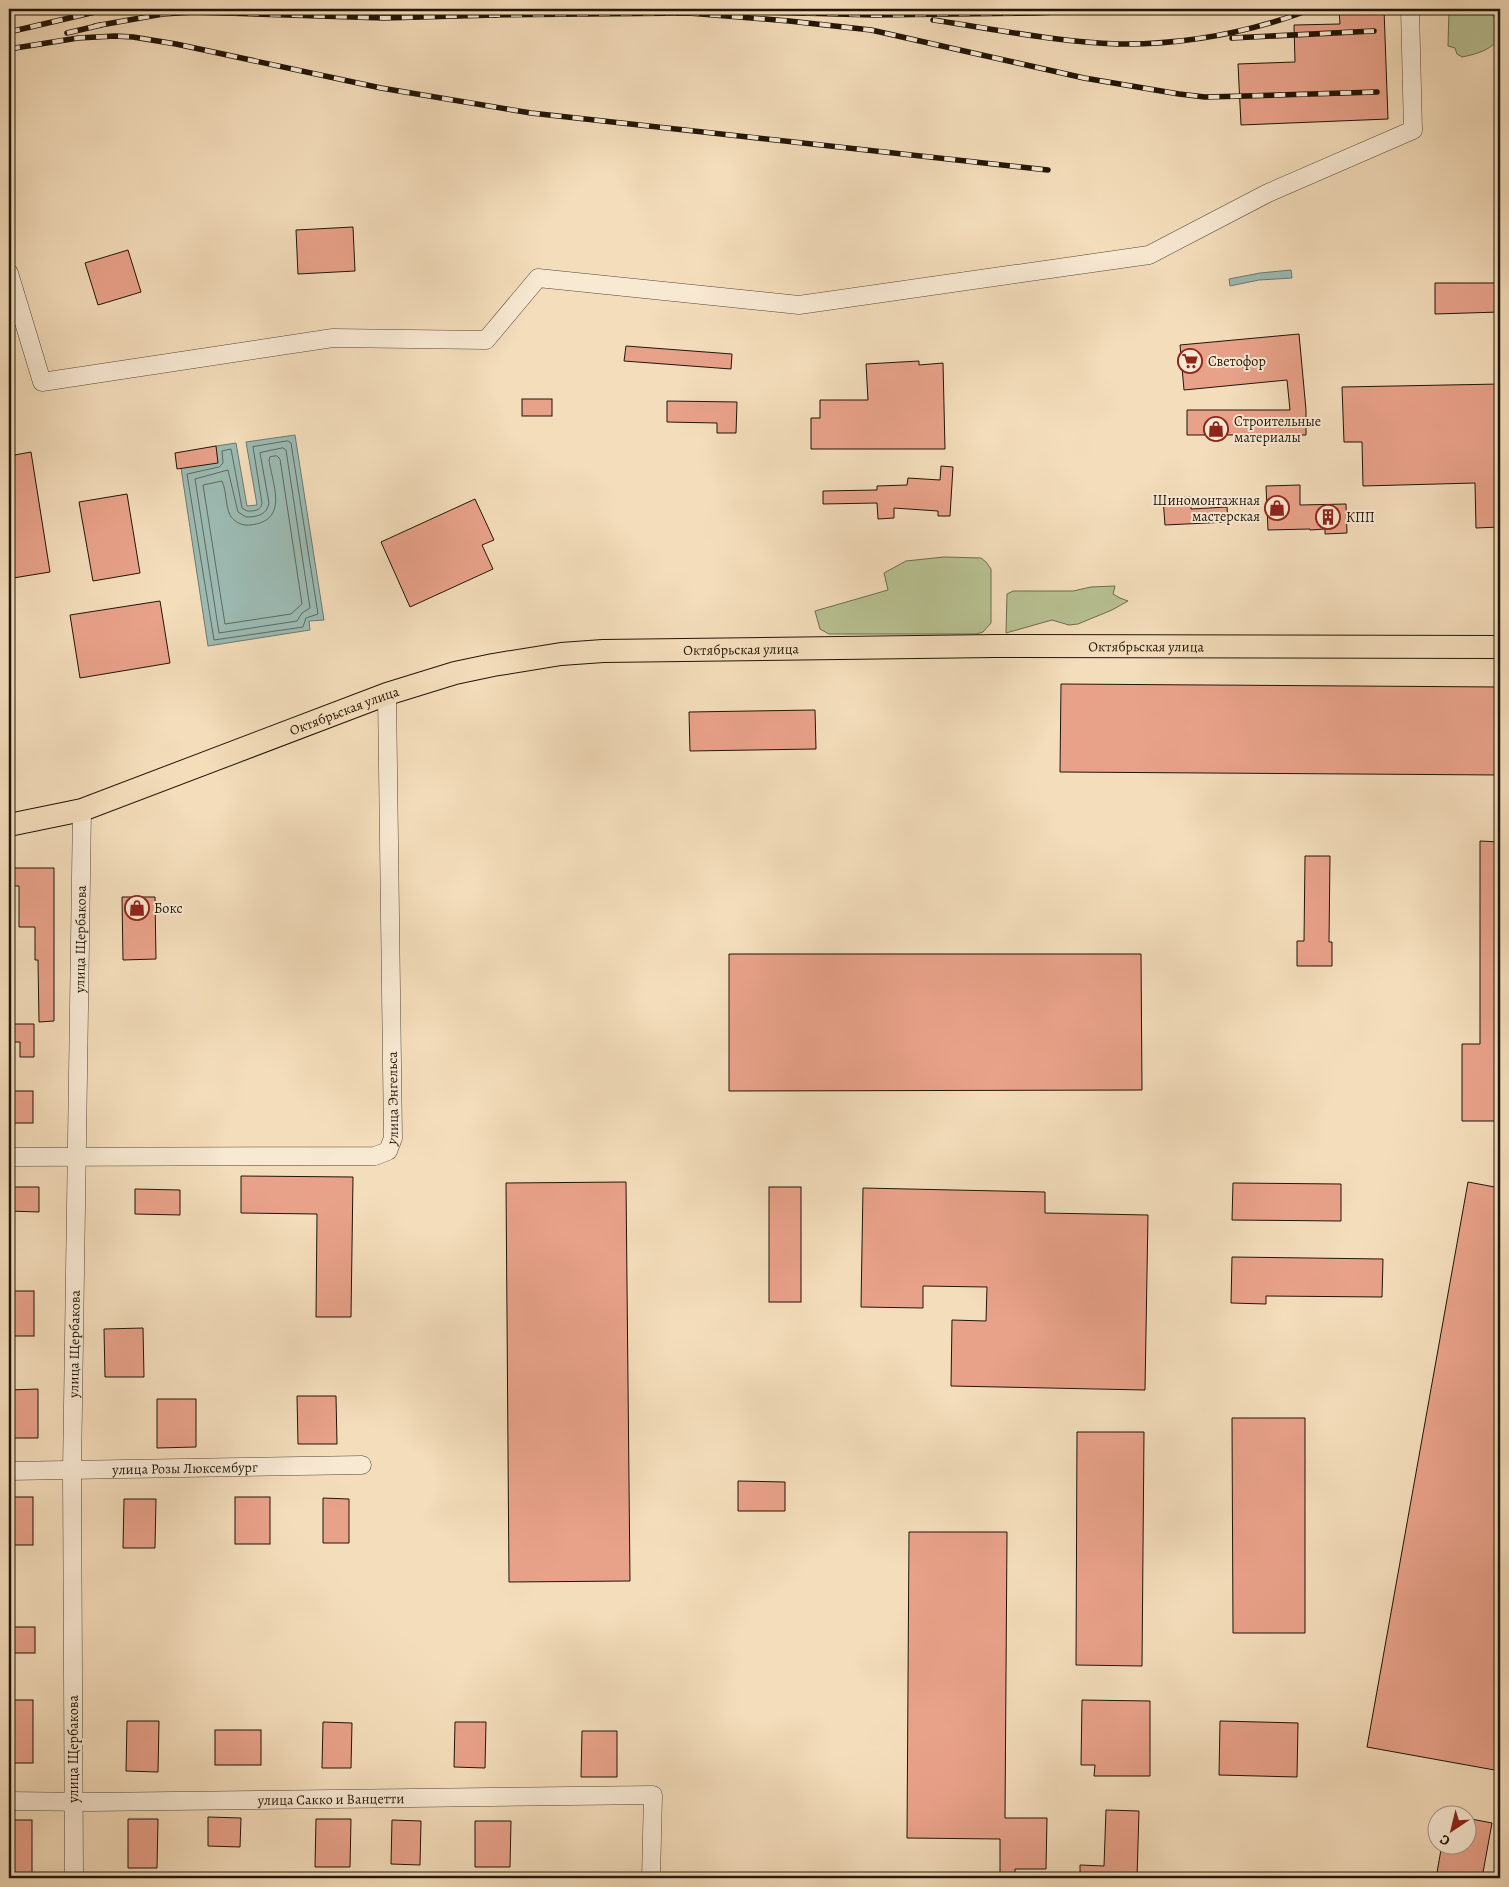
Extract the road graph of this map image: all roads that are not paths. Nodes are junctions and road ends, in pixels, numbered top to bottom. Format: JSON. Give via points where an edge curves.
{"nodes":[{"id":1,"x":1410,"y":9,"type":"edge"},
{"id":2,"x":9,"y":273,"type":"edge"},
{"id":3,"x":1500,"y":646,"type":"edge"},
{"id":4,"x":387,"y":694,"type":"junction"},
{"id":5,"x":82,"y":810,"type":"junction"},
{"id":6,"x":9,"y":825,"type":"edge"},
{"id":7,"x":9,"y":1157,"type":"edge"},
{"id":8,"x":77,"y":1158,"type":"junction"},
{"id":9,"x":362,"y":1465,"type":"dead end"},
{"id":10,"x":9,"y":1471,"type":"edge"},
{"id":11,"x":72,"y":1471,"type":"junction"},
{"id":12,"x":9,"y":1801,"type":"edge"},
{"id":13,"x":73,"y":1802,"type":"junction"},
{"id":14,"x":74,"y":1878,"type":"edge"},
{"id":15,"x":651,"y":1878,"type":"edge"}],
"edges":[{"from":1,"to":2,"type":"street","via":[[1413,130],[1268,192],[1150,255],[799,305],[538,278],[486,340],[333,338],[42,382]]},
{"from":3,"to":4,"type":"main road","name":"Октябрьская улица","via":[[995,646],[603,651],[494,665]]},
{"from":4,"to":5,"type":"main road","name":"Октябрьская улица"},
{"from":4,"to":8,"type":"street","name":"улица Энгельса","via":[[393,1129],[388,1151],[375,1156]]},
{"from":5,"to":6,"type":"main road","name":"Октябрьская улица"},
{"from":5,"to":8,"type":"street","name":"улица Щербакова"},
{"from":7,"to":8,"type":"street","name":"улица Энгельса"},
{"from":8,"to":11,"type":"street","name":"улица Щербакова"},
{"from":9,"to":11,"type":"street","name":"улица Розы Люксембург"},
{"from":10,"to":11,"type":"street","name":"улица Розы Люксембург"},
{"from":11,"to":13,"type":"street","name":"улица Щербакова"},
{"from":12,"to":13,"type":"street","name":"улица Сакко и Ванцетти"},
{"from":13,"to":14,"type":"street","name":"улица Щербакова"},
{"from":13,"to":15,"type":"street","name":"улица Сакко и Ванцетти","via":[[653,1795]]}]}
